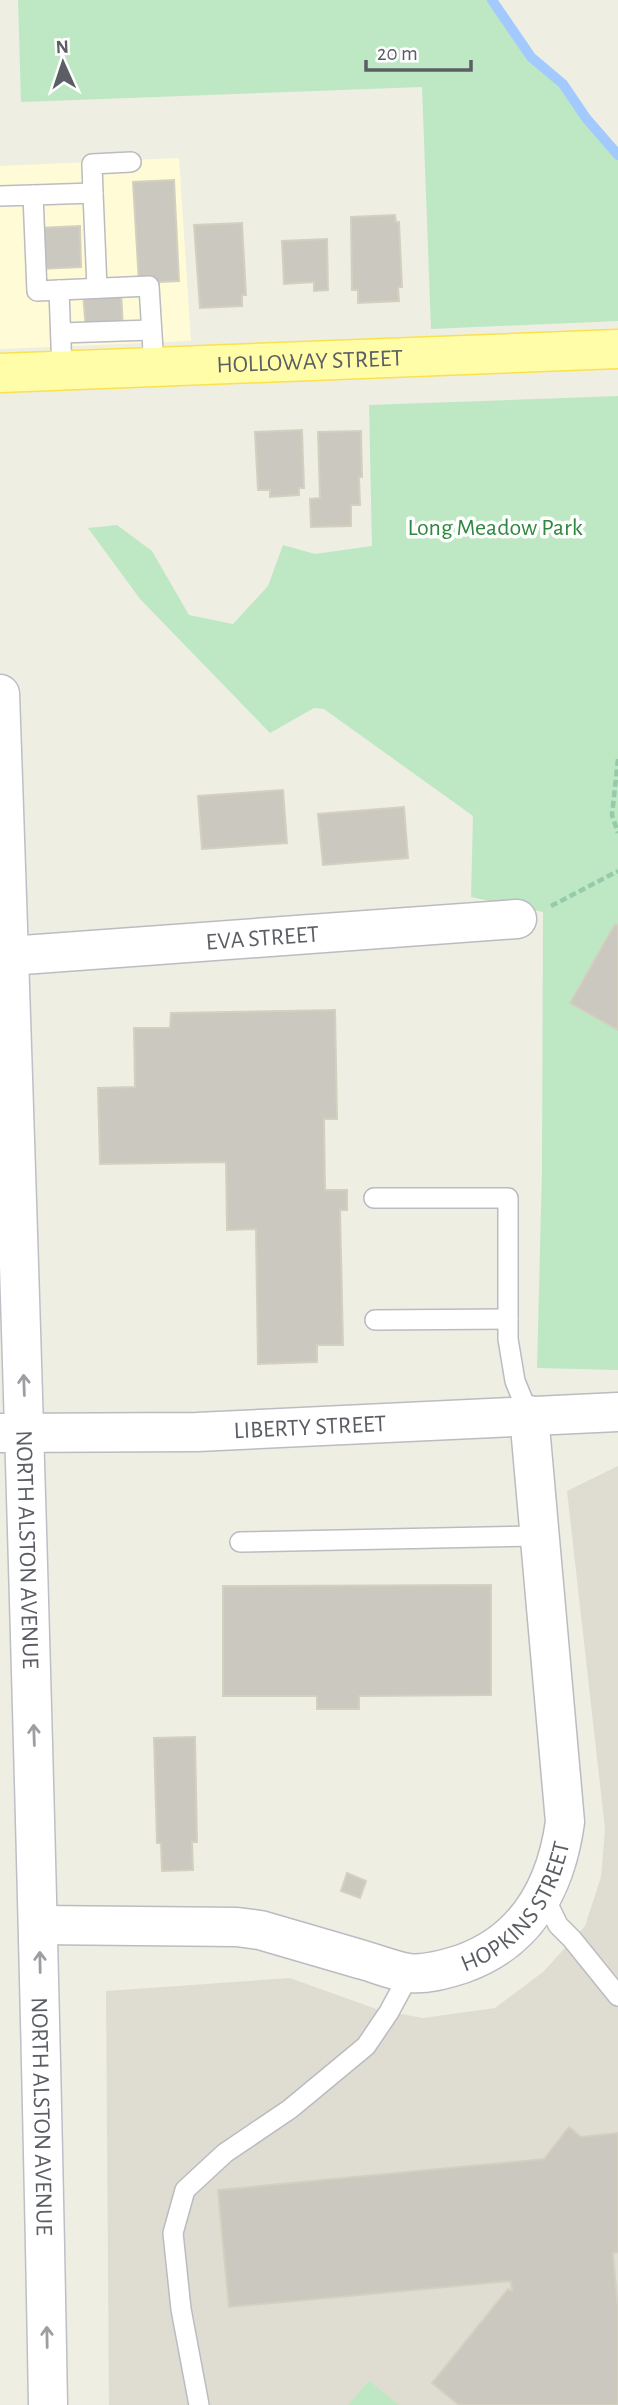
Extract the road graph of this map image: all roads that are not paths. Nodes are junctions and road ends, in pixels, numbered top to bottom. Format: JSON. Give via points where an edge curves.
{"nodes":[{"id":1,"x":131,"y":162,"type":"dead end"},
{"id":2,"x":93,"y":194,"type":"junction"},
{"id":3,"x":33,"y":195,"type":"junction"},
{"id":4,"x":0,"y":196,"type":"edge"},
{"id":5,"x":97,"y":288,"type":"junction"},
{"id":6,"x":59,"y":290,"type":"junction"},
{"id":7,"x":151,"y":330,"type":"junction"},
{"id":8,"x":61,"y":333,"type":"junction"},
{"id":9,"x":618,"y":349,"type":"edge"},
{"id":10,"x":153,"y":367,"type":"junction"},
{"id":11,"x":62,"y":371,"type":"junction"},
{"id":12,"x":0,"y":373,"type":"edge"},
{"id":13,"x":0,"y":694,"type":"edge"},
{"id":14,"x":517,"y":919,"type":"road end"},
{"id":15,"x":9,"y":956,"type":"junction"},
{"id":16,"x":374,"y":1198,"type":"dead end"},
{"id":17,"x":375,"y":1320,"type":"dead end"},
{"id":18,"x":508,"y":1320,"type":"junction"},
{"id":19,"x":618,"y":1412,"type":"edge"},
{"id":20,"x":529,"y":1415,"type":"junction"},
{"id":21,"x":13,"y":1433,"type":"edge"},
{"id":22,"x":539,"y":1536,"type":"junction"},
{"id":23,"x":240,"y":1542,"type":"dead end"},
{"id":24,"x":544,"y":1896,"type":"junction"},
{"id":25,"x":39,"y":1925,"type":"junction"},
{"id":26,"x":410,"y":1973,"type":"junction"},
{"id":27,"x":618,"y":1996,"type":"edge"},
{"id":28,"x":48,"y":2405,"type":"edge"},
{"id":29,"x":199,"y":2405,"type":"edge"}],
"edges":[{"from":1,"to":2,"type":"lane","via":[[92,164]]},
{"from":2,"to":3,"type":"lane"},
{"from":2,"to":5,"type":"lane"},
{"from":3,"to":4,"type":"lane"},
{"from":3,"to":6,"type":"lane","via":[[37,291]]},
{"from":5,"to":6,"type":"lane"},
{"from":5,"to":7,"type":"lane","via":[[149,286]]},
{"from":6,"to":8,"type":"lane"},
{"from":7,"to":8,"type":"lane"},
{"from":7,"to":10,"type":"lane"},
{"from":8,"to":11,"type":"lane"},
{"from":9,"to":10,"type":"main road","name":"HOLLOWAY STREET"},
{"from":10,"to":11,"type":"main road","name":"HOLLOWAY STREET"},
{"from":11,"to":12,"type":"main road","name":"HOLLOWAY STREET"},
{"from":13,"to":15,"type":"street","name":"NORTH ALSTON AVENUE"},
{"from":14,"to":15,"type":"street","name":"EVA STREET"},
{"from":21,"to":15,"type":"street","name":"NORTH ALSTON AVENUE","one_way":true},
{"from":16,"to":18,"type":"lane","via":[[508,1198]]},
{"from":17,"to":18,"type":"lane"},
{"from":18,"to":20,"type":"lane","via":[[516,1381]]},
{"from":19,"to":20,"type":"street","name":"LIBERTY STREET"},
{"from":20,"to":21,"type":"street","name":"LIBERTY STREET","via":[[197,1432]]},
{"from":20,"to":22,"type":"street","name":"HOPKINS STREET"},
{"from":25,"to":21,"type":"street","name":"NORTH ALSTON AVENUE","one_way":true},
{"from":22,"to":23,"type":"lane"},
{"from":22,"to":24,"type":"street","name":"HOPKINS STREET","via":[[565,1822]]},
{"from":24,"to":26,"type":"street","name":"HOPKINS STREET","via":[[523,1925],[483,1955],[446,1969]]},
{"from":24,"to":27,"type":"lane","via":[[558,1925]]},
{"from":25,"to":26,"type":"street","name":"HOPKINS STREET","via":[[237,1927]]},
{"from":28,"to":25,"type":"street","name":"NORTH ALSTON AVENUE","one_way":true},
{"from":26,"to":29,"type":"lane","via":[[366,2046],[290,2109],[225,2153],[185,2190],[173,2233]]}]}
